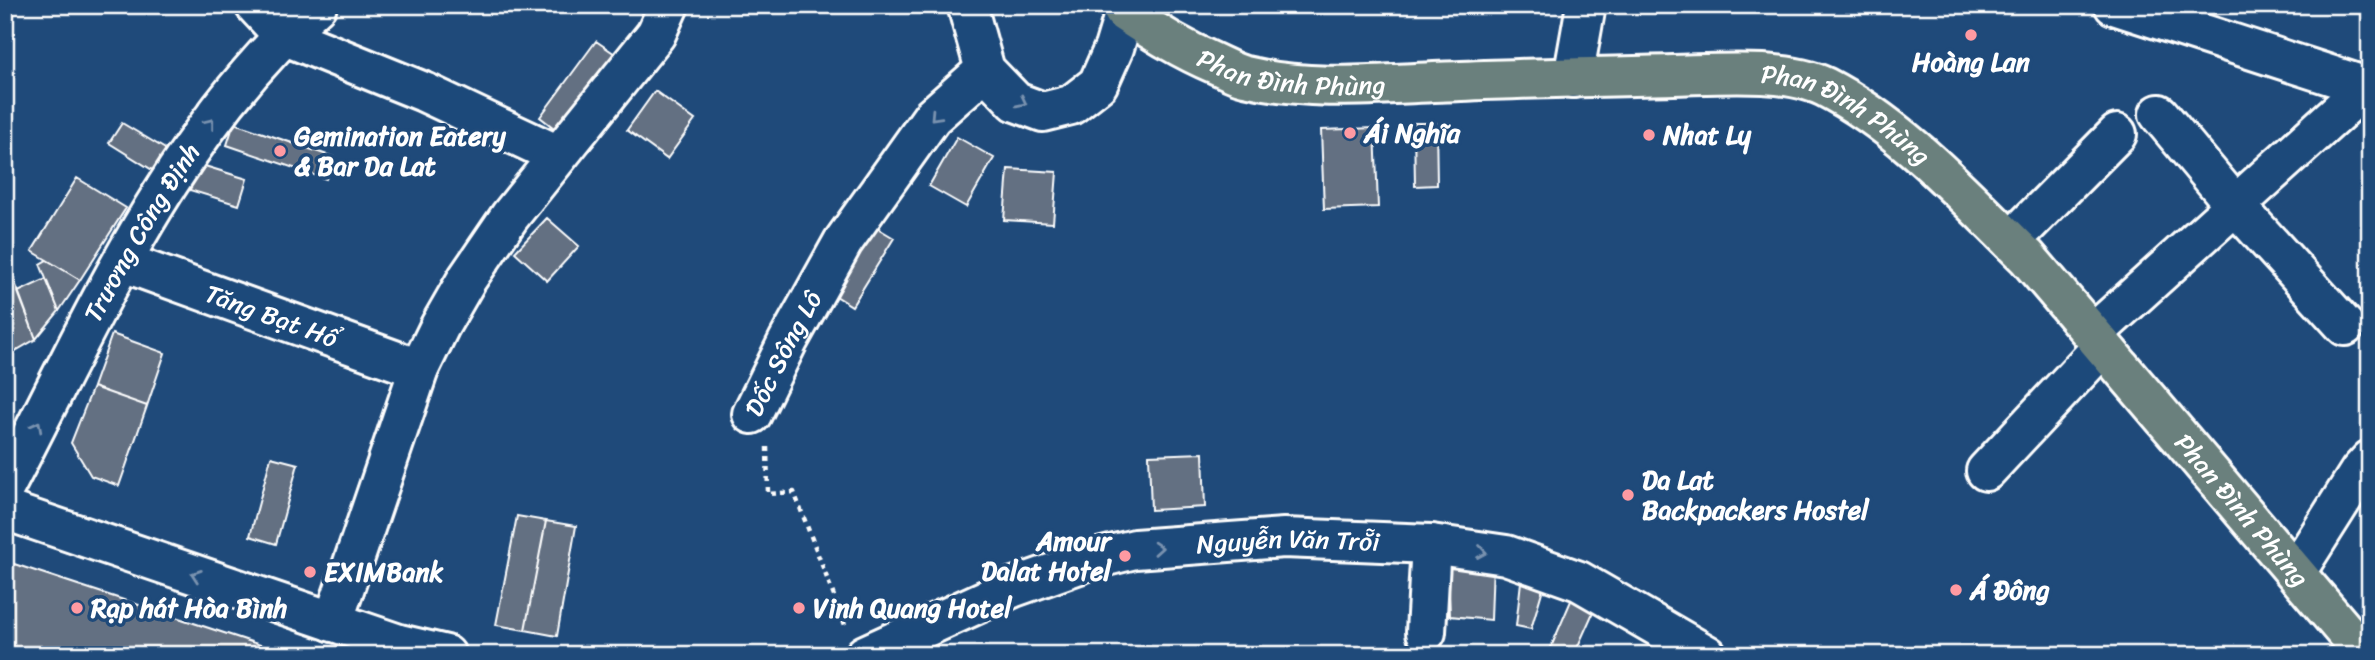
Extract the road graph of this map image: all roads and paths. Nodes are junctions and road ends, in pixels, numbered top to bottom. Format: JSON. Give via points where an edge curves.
{"nodes":[{"id":1,"x":255,"y":5,"type":"edge"},
{"id":2,"x":317,"y":5,"type":"edge"},
{"id":3,"x":669,"y":5,"type":"edge"},
{"id":4,"x":967,"y":5,"type":"edge"},
{"id":5,"x":1586,"y":5,"type":"edge"},
{"id":6,"x":2114,"y":5,"type":"edge"},
{"id":7,"x":1124,"y":7,"type":"edge"},
{"id":8,"x":284,"y":35,"type":"junction"},
{"id":9,"x":985,"y":70,"type":"junction"},
{"id":10,"x":1573,"y":78,"type":"junction"},
{"id":11,"x":2368,"y":87,"type":"edge"},
{"id":12,"x":2159,"y":114,"type":"dead end"},
{"id":13,"x":2118,"y":134,"type":"dead end"},
{"id":14,"x":558,"y":155,"type":"junction"},
{"id":15,"x":2235,"y":205,"type":"junction"},
{"id":16,"x":2011,"y":241,"type":"junction"},
{"id":17,"x":123,"y":262,"type":"junction"},
{"id":18,"x":2345,"y":326,"type":"dead end"},
{"id":19,"x":2098,"y":340,"type":"junction"},
{"id":20,"x":419,"y":369,"type":"junction"},
{"id":21,"x":752,"y":414,"type":"joint"},
{"id":22,"x":2370,"y":460,"type":"edge"},
{"id":23,"x":1986,"y":471,"type":"dead end"},
{"id":24,"x":5,"y":487,"type":"edge"},
{"id":25,"x":5,"y":510,"type":"edge"},
{"id":26,"x":1431,"y":544,"type":"junction"},
{"id":27,"x":2296,"y":572,"type":"junction"},
{"id":28,"x":333,"y":622,"type":"junction"},
{"id":29,"x":1426,"y":632,"type":"dead end"},
{"id":30,"x":856,"y":642,"type":"edge"},
{"id":31,"x":397,"y":649,"type":"edge"},
{"id":32,"x":446,"y":655,"type":"edge"},
{"id":33,"x":1707,"y":655,"type":"edge"},
{"id":34,"x":2365,"y":655,"type":"edge"}],
"edges":[{"from":1,"to":8,"type":"street"},
{"from":2,"to":8,"type":"street","name":"Trương Công Định"},
{"from":3,"to":14,"type":"street","via":[[656,34]]},
{"from":4,"to":9,"type":"street"},
{"from":5,"to":10,"type":"street"},
{"from":6,"to":11,"type":"street"},
{"from":9,"to":7,"type":"street","one_way":true,"via":[[1016,102],[1043,111],[1071,106],[1098,84],[1114,48]]},
{"from":7,"to":10,"type":"main road","name":"Phan Đình Phùng","via":[[1181,49],[1244,76],[1333,87]]},
{"from":8,"to":14,"type":"street","via":[[425,92]]},
{"from":17,"to":8,"type":"street","name":"Trương Công Định","one_way":true,"via":[[198,138]]},
{"from":9,"to":21,"type":"street","name":"Dốc Sông Lô","one_way":true,"via":[[932,117],[843,242]]},
{"from":10,"to":16,"type":"main road","name":"Phan Đình Phùng","via":[[1790,76],[1823,86],[1903,141]]},
{"from":11,"to":15,"type":"street"},
{"from":12,"to":15,"type":"street"},
{"from":13,"to":16,"type":"street"},
{"from":14,"to":20,"type":"street","via":[[467,279]]},
{"from":15,"to":18,"type":"street"},
{"from":15,"to":19,"type":"street"},
{"from":16,"to":19,"type":"main road","name":"Phan Đình Phùng"},
{"from":17,"to":20,"type":"street","name":"Tăng Bạt Hổ"},
{"from":24,"to":17,"type":"street","name":"Trương Công Định","one_way":true},
{"from":19,"to":23,"type":"street"},
{"from":19,"to":27,"type":"main road","name":"Phan Đình Phùng"},
{"from":20,"to":28,"type":"street"},
{"from":21,"to":30,"type":"path","name":"Dốc Sông Lô","via":[[767,445],[768,494],[794,492]]},
{"from":22,"to":27,"type":"street"},
{"from":28,"to":25,"type":"street","one_way":true},
{"from":26,"to":29,"type":"street"},
{"from":30,"to":26,"type":"street","name":"Nguyễn Văn Trỗi","one_way":true,"via":[[1090,560],[1135,549],[1284,538]]},
{"from":26,"to":33,"type":"street","name":"Nguyễn Văn Trỗi","one_way":true,"via":[[1506,555],[1579,581]]},
{"from":27,"to":34,"type":"main road","name":"Phan Đình Phùng"},
{"from":28,"to":31,"type":"street"},
{"from":31,"to":32,"type":"street"}]}
